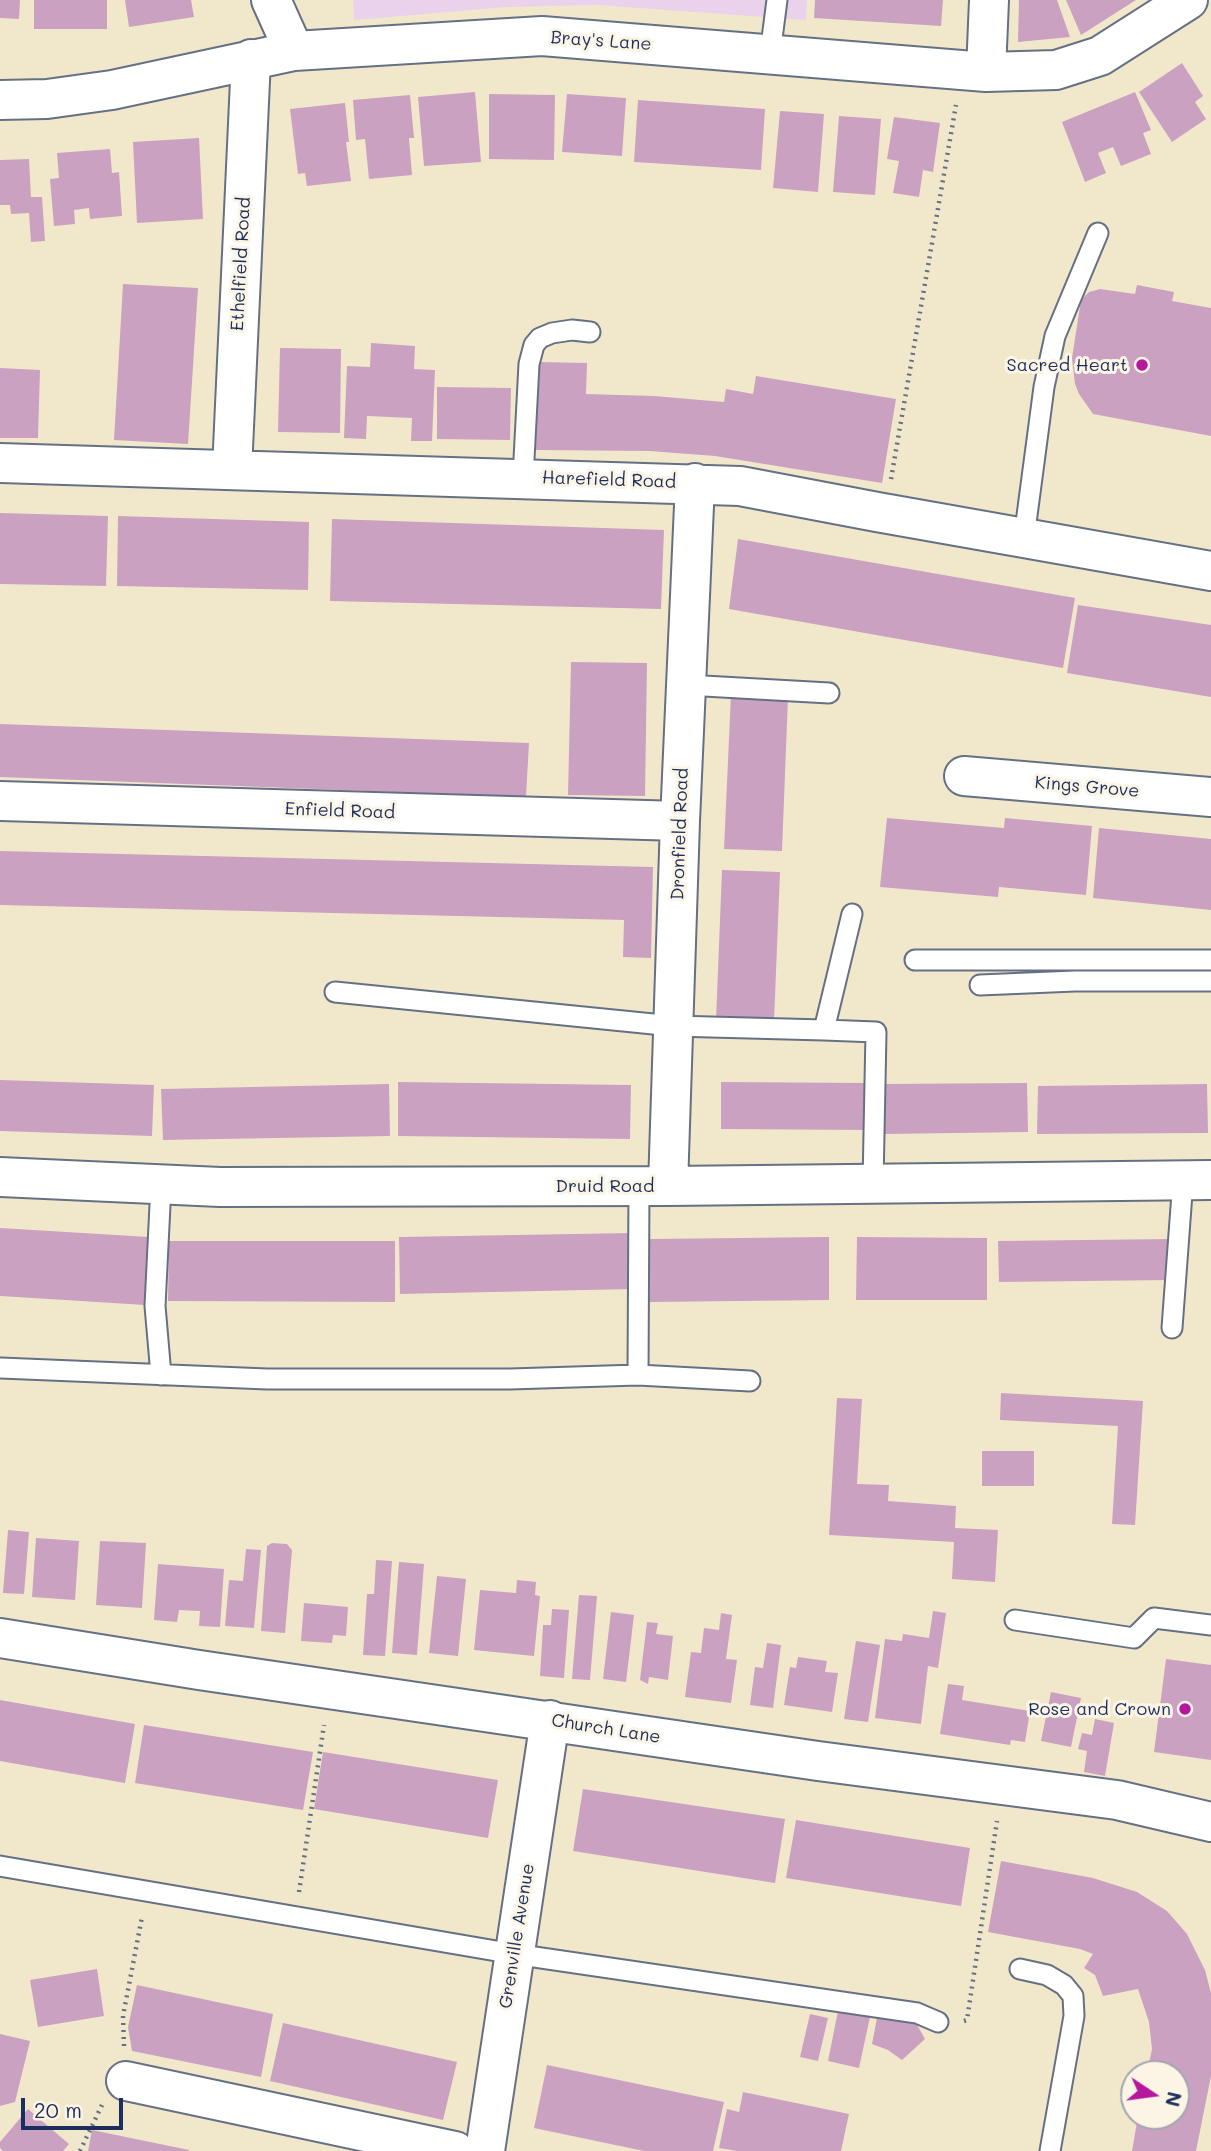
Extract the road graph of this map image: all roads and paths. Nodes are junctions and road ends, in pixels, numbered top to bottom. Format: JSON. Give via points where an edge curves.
{"nodes":[{"id":1,"x":271,"y":0,"type":"edge"},
{"id":2,"x":777,"y":0,"type":"edge"},
{"id":3,"x":989,"y":0,"type":"edge"},
{"id":4,"x":1188,"y":0,"type":"edge"},
{"id":5,"x":294,"y":51,"type":"junction"},
{"id":6,"x":769,"y":54,"type":"junction"},
{"id":7,"x":251,"y":59,"type":"junction"},
{"id":8,"x":974,"y":71,"type":"junction"},
{"id":9,"x":0,"y":100,"type":"edge"},
{"id":10,"x":1098,"y":233,"type":"dead end"},
{"id":11,"x":590,"y":332,"type":"dead end"},
{"id":12,"x":0,"y":463,"type":"edge"},
{"id":13,"x":232,"y":470,"type":"junction"},
{"id":14,"x":523,"y":478,"type":"junction"},
{"id":15,"x":695,"y":483,"type":"junction"},
{"id":16,"x":885,"y":513,"type":"junction"},
{"id":17,"x":1024,"y":538,"type":"junction"},
{"id":18,"x":1211,"y":571,"type":"edge"},
{"id":19,"x":687,"y":685,"type":"junction"},
{"id":20,"x":829,"y":693,"type":"dead end"},
{"id":21,"x":964,"y":776,"type":"dead end"},
{"id":22,"x":1211,"y":797,"type":"edge"},
{"id":23,"x":0,"y":801,"type":"edge"},
{"id":24,"x":680,"y":821,"type":"junction"},
{"id":25,"x":852,"y":914,"type":"dead end"},
{"id":26,"x":915,"y":960,"type":"dead end"},
{"id":27,"x":1211,"y":960,"type":"edge"},
{"id":28,"x":1211,"y":981,"type":"edge"},
{"id":29,"x":980,"y":985,"type":"dead end"},
{"id":30,"x":335,"y":992,"type":"dead end"},
{"id":31,"x":673,"y":1026,"type":"junction"},
{"id":32,"x":824,"y":1030,"type":"junction"},
{"id":33,"x":0,"y":1177,"type":"edge"},
{"id":34,"x":1197,"y":1180,"type":"edge"},
{"id":35,"x":873,"y":1184,"type":"junction"},
{"id":36,"x":161,"y":1185,"type":"junction"},
{"id":37,"x":653,"y":1186,"type":"junction"},
{"id":38,"x":1172,"y":1328,"type":"dead end"},
{"id":39,"x":1,"y":1368,"type":"edge"},
{"id":40,"x":161,"y":1375,"type":"junction"},
{"id":41,"x":638,"y":1375,"type":"junction"},
{"id":42,"x":750,"y":1381,"type":"dead end"},
{"id":43,"x":1015,"y":1620,"type":"dead end"},
{"id":44,"x":1211,"y":1625,"type":"edge"},
{"id":45,"x":0,"y":1638,"type":"edge"},
{"id":46,"x":329,"y":1689,"type":"junction"},
{"id":47,"x":550,"y":1720,"type":"junction"},
{"id":48,"x":1002,"y":1786,"type":"junction"},
{"id":49,"x":1211,"y":1822,"type":"edge"},
{"id":50,"x":0,"y":1866,"type":"edge"},
{"id":51,"x":147,"y":1891,"type":"junction"},
{"id":52,"x":295,"y":1916,"type":"junction"},
{"id":53,"x":514,"y":1954,"type":"junction"},
{"id":54,"x":1020,"y":1969,"type":"dead end"},
{"id":55,"x":938,"y":2022,"type":"joint"},
{"id":56,"x":125,"y":2081,"type":"junction"},
{"id":57,"x":80,"y":2151,"type":"edge"},
{"id":58,"x":455,"y":2151,"type":"edge"},
{"id":59,"x":485,"y":2151,"type":"edge"},
{"id":60,"x":1050,"y":2151,"type":"edge"}],
"edges":[{"from":1,"to":5,"type":"street"},
{"from":2,"to":6,"type":"lane"},
{"from":3,"to":8,"type":"street"},
{"from":4,"to":8,"type":"street","name":"Bray's Lane","via":[[1100,56],[1056,70]]},
{"from":5,"to":6,"type":"street","name":"Bray's Lane","via":[[542,36]]},
{"from":5,"to":7,"type":"street","name":"Bray's Lane"},
{"from":6,"to":8,"type":"street","name":"Bray's Lane"},
{"from":7,"to":9,"type":"street","name":"Bray's Lane","via":[[112,90]]},
{"from":7,"to":13,"type":"street","name":"Ethelfield Road"},
{"from":8,"to":16,"type":"path"},
{"from":10,"to":17,"type":"lane","via":[[1055,336]]},
{"from":11,"to":14,"type":"lane","via":[[552,333],[534,345]]},
{"from":12,"to":13,"type":"street","name":"Harefield Road"},
{"from":13,"to":14,"type":"street","name":"Harefield Road"},
{"from":14,"to":15,"type":"street","name":"Harefield Road"},
{"from":15,"to":16,"type":"street","name":"Harefield Road","via":[[740,486]]},
{"from":15,"to":19,"type":"street","name":"Dronfield Road"},
{"from":16,"to":17,"type":"street","name":"Harefield Road"},
{"from":17,"to":18,"type":"street","name":"Harefield Road"},
{"from":19,"to":20,"type":"lane"},
{"from":19,"to":24,"type":"street","name":"Dronfield Road"},
{"from":21,"to":22,"type":"street","name":"Kings Grove"},
{"from":23,"to":24,"type":"street","name":"Enfield Road"},
{"from":24,"to":31,"type":"street","name":"Dronfield Road"},
{"from":25,"to":32,"type":"lane"},
{"from":26,"to":27,"type":"lane"},
{"from":28,"to":29,"type":"lane"},
{"from":30,"to":31,"type":"lane"},
{"from":31,"to":32,"type":"lane"},
{"from":31,"to":37,"type":"street","name":"Dronfield Road"},
{"from":32,"to":35,"type":"lane","via":[[876,1032]]},
{"from":33,"to":36,"type":"street","name":"Druid Road"},
{"from":34,"to":35,"type":"street","name":"Druid Road"},
{"from":34,"to":38,"type":"lane"},
{"from":35,"to":37,"type":"street","name":"Druid Road"},
{"from":36,"to":37,"type":"street","name":"Druid Road"},
{"from":36,"to":40,"type":"lane","via":[[156,1306]]},
{"from":37,"to":41,"type":"lane"},
{"from":39,"to":40,"type":"lane"},
{"from":40,"to":41,"type":"lane","via":[[510,1379]]},
{"from":41,"to":42,"type":"lane"},
{"from":43,"to":44,"type":"lane","via":[[1134,1638],[1154,1618]]},
{"from":45,"to":46,"type":"street","name":"Church Lane"},
{"from":46,"to":47,"type":"street","name":"Church Lane"},
{"from":46,"to":52,"type":"path"},
{"from":47,"to":48,"type":"street","name":"Church Lane"},
{"from":47,"to":53,"type":"street","name":"Grenville Avenue"},
{"from":48,"to":49,"type":"street","name":"Church Lane","via":[[1117,1800]]},
{"from":48,"to":55,"type":"path","via":[[967,2020]]},
{"from":50,"to":51,"type":"lane"},
{"from":51,"to":52,"type":"lane"},
{"from":51,"to":56,"type":"path","via":[[123,2016]]},
{"from":52,"to":53,"type":"lane"},
{"from":53,"to":55,"type":"lane","via":[[917,2013]]},
{"from":53,"to":59,"type":"street","name":"Grenville Avenue"},
{"from":54,"to":60,"type":"lane","via":[[1047,1975],[1073,1996],[1074,2016]]},
{"from":56,"to":57,"type":"path","via":[[103,2104]]},
{"from":56,"to":58,"type":"street"}]}
